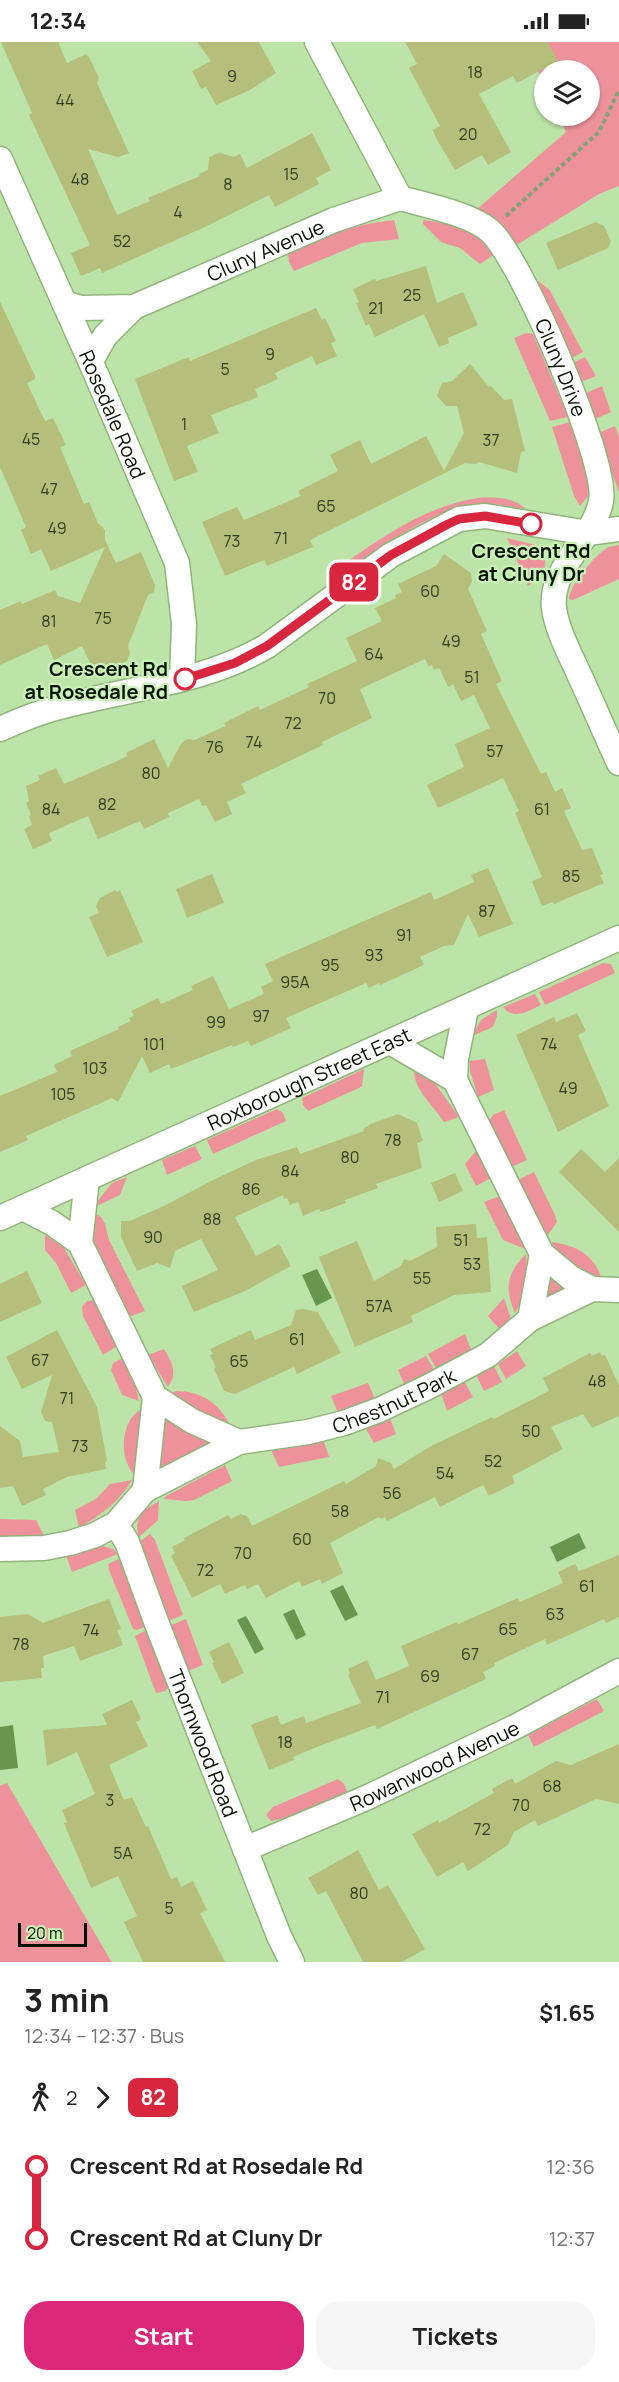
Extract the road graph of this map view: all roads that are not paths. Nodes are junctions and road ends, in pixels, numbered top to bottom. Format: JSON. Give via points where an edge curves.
{"nodes":[{"id":1,"x":317,"y":42,"type":"edge"},
{"id":2,"x":0,"y":159,"type":"edge"},
{"id":3,"x":400,"y":198,"type":"junction"},
{"id":4,"x":64,"y":303,"type":"junction"},
{"id":5,"x":134,"y":307,"type":"junction"},
{"id":6,"x":91,"y":361,"type":"junction"},
{"id":7,"x":619,"y":529,"type":"edge"},
{"id":8,"x":588,"y":533,"type":"junction"},
{"id":9,"x":182,"y":680,"type":"junction"},
{"id":10,"x":0,"y":729,"type":"edge"},
{"id":11,"x":619,"y":763,"type":"edge"},
{"id":12,"x":619,"y":939,"type":"edge"},
{"id":13,"x":466,"y":1009,"type":"junction"},
{"id":14,"x":390,"y":1042,"type":"junction"},
{"id":15,"x":454,"y":1080,"type":"junction"},
{"id":16,"x":87,"y":1179,"type":"junction"},
{"id":17,"x":23,"y":1208,"type":"junction"},
{"id":18,"x":0,"y":1218,"type":"edge"},
{"id":19,"x":80,"y":1243,"type":"junction"},
{"id":20,"x":542,"y":1254,"type":"junction"},
{"id":21,"x":592,"y":1289,"type":"junction"},
{"id":22,"x":619,"y":1290,"type":"edge"},
{"id":23,"x":530,"y":1319,"type":"junction"},
{"id":24,"x":155,"y":1397,"type":"junction"},
{"id":25,"x":239,"y":1442,"type":"junction"},
{"id":26,"x":145,"y":1490,"type":"junction"},
{"id":27,"x":116,"y":1524,"type":"junction"},
{"id":28,"x":0,"y":1549,"type":"edge"},
{"id":29,"x":619,"y":1671,"type":"edge"},
{"id":30,"x":245,"y":1849,"type":"junction"},
{"id":31,"x":292,"y":1962,"type":"edge"}],
"edges":[{"from":1,"to":3,"type":"street"},
{"from":2,"to":4,"type":"street","name":"Rosedale Road"},
{"from":3,"to":5,"type":"street","name":"Cluny Avenue","via":[[334,220]]},
{"from":3,"to":8,"type":"street","name":"Cluny Drive","via":[[490,230],[512,259],[571,388],[589,438],[602,485],[601,503]]},
{"from":4,"to":5,"type":"street","name":"Cluny Avenue","via":[[80,308]]},
{"from":4,"to":6,"type":"street","name":"Rosedale Road"},
{"from":5,"to":6,"type":"street","name":"Cluny Avenue","via":[[105,336]]},
{"from":6,"to":9,"type":"street","name":"Rosedale Road","via":[[177,563],[184,624]]},
{"from":7,"to":8,"type":"street"},
{"from":8,"to":9,"type":"street","via":[[485,516],[459,519],[391,555],[259,651]]},
{"from":8,"to":11,"type":"street","name":"Cluny Drive","via":[[563,570],[554,607],[563,639]]},
{"from":9,"to":10,"type":"street","via":[[55,708]]},
{"from":12,"to":13,"type":"street","name":"Roxborough Street East"},
{"from":13,"to":14,"type":"street","name":"Roxborough Street East"},
{"from":13,"to":15,"type":"street"},
{"from":14,"to":15,"type":"street"},
{"from":14,"to":16,"type":"street","name":"Roxborough Street East"},
{"from":15,"to":20,"type":"street","name":"Chestnut Park"},
{"from":16,"to":17,"type":"street","name":"Roxborough Street East"},
{"from":16,"to":19,"type":"street"},
{"from":17,"to":18,"type":"street","name":"Roxborough Street East"},
{"from":17,"to":19,"type":"street"},
{"from":19,"to":24,"type":"street"},
{"from":20,"to":21,"type":"street","name":"Chestnut Park","via":[[571,1278]]},
{"from":20,"to":23,"type":"street"},
{"from":21,"to":22,"type":"street","name":"Chestnut Park"},
{"from":21,"to":23,"type":"street","name":"Chestnut Park"},
{"from":23,"to":25,"type":"street","name":"Chestnut Park","via":[[488,1355],[379,1410],[308,1432]]},
{"from":24,"to":25,"type":"street","via":[[192,1421]]},
{"from":24,"to":26,"type":"street"},
{"from":25,"to":26,"type":"street","name":"Chestnut Park"},
{"from":26,"to":27,"type":"street","name":"Chestnut Park"},
{"from":27,"to":28,"type":"street","name":"Chestnut Park","via":[[70,1543]]},
{"from":27,"to":30,"type":"street","name":"Thornwood Road","via":[[127,1542]]},
{"from":29,"to":30,"type":"street","name":"Rowanwood Avenue","via":[[517,1726],[366,1798]]},
{"from":30,"to":31,"type":"street","name":"Thornwood Road"}]}
